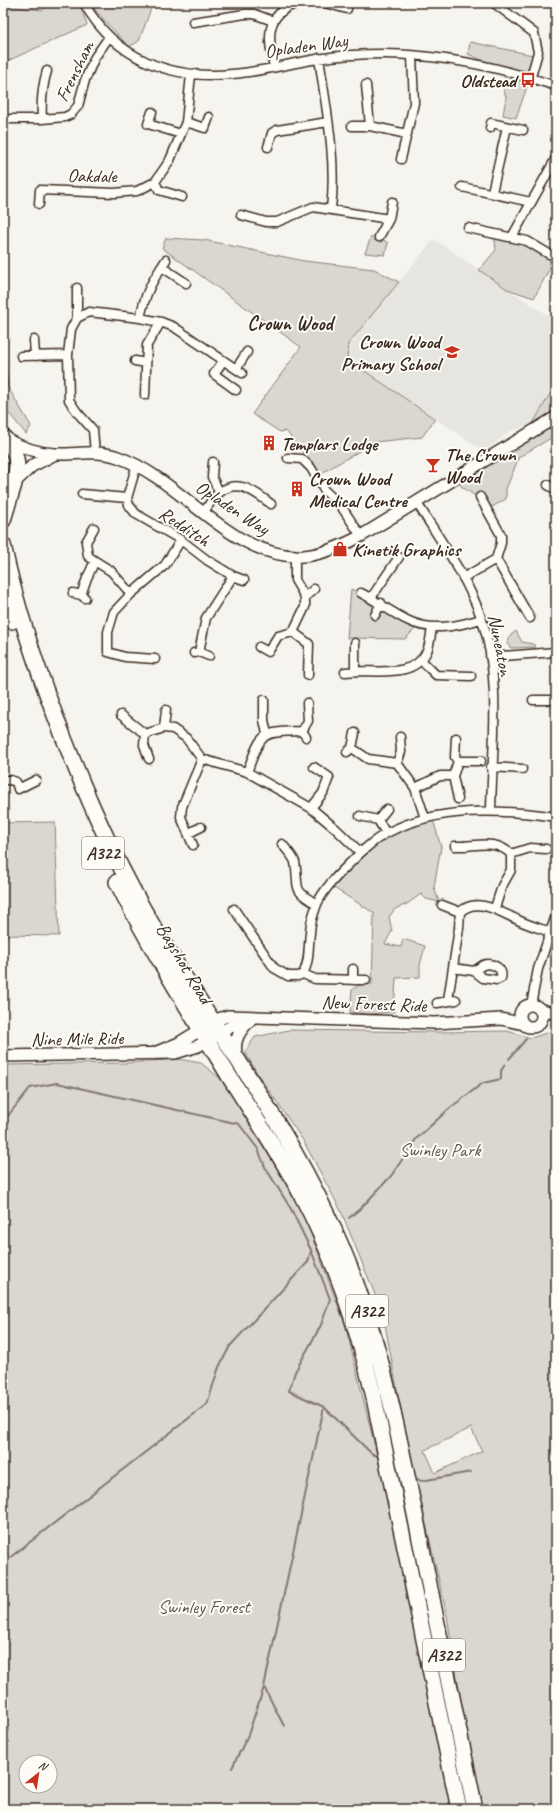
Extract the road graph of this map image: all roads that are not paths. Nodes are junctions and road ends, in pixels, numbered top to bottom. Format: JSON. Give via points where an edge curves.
{"nodes":[{"id":1,"x":84,"y":3,"type":"edge"},
{"id":2,"x":298,"y":3,"type":"edge"},
{"id":3,"x":325,"y":3,"type":"edge"},
{"id":4,"x":494,"y":3,"type":"edge"},
{"id":5,"x":347,"y":9,"type":"dead end"},
{"id":6,"x":273,"y":21,"type":"junction"},
{"id":7,"x":193,"y":22,"type":"dead end"},
{"id":8,"x":109,"y":37,"type":"junction"},
{"id":9,"x":412,"y":56,"type":"junction"},
{"id":10,"x":319,"y":58,"type":"junction"},
{"id":11,"x":274,"y":67,"type":"junction"},
{"id":12,"x":47,"y":72,"type":"dead end"},
{"id":13,"x":191,"y":75,"type":"junction"},
{"id":14,"x":531,"y":77,"type":"junction"},
{"id":15,"x":366,"y":85,"type":"dead end"},
{"id":16,"x":556,"y":86,"type":"edge"},
{"id":17,"x":152,"y":112,"type":"dead end"},
{"id":18,"x":209,"y":116,"type":"dead end"},
{"id":19,"x":10,"y":119,"type":"dead end"},
{"id":20,"x":42,"y":119,"type":"junction"},
{"id":21,"x":186,"y":122,"type":"junction"},
{"id":22,"x":328,"y":122,"type":"junction"},
{"id":23,"x":352,"y":126,"type":"dead end"},
{"id":24,"x":370,"y":126,"type":"junction"},
{"id":25,"x":507,"y":127,"type":"junction"},
{"id":26,"x":490,"y":128,"type":"dead end"},
{"id":27,"x":523,"y":130,"type":"dead end"},
{"id":28,"x":181,"y":134,"type":"junction"},
{"id":29,"x":407,"y":134,"type":"junction"},
{"id":30,"x":268,"y":147,"type":"dead end"},
{"id":31,"x":401,"y":159,"type":"dead end"},
{"id":32,"x":555,"y":162,"type":"edge"},
{"id":33,"x":155,"y":182,"type":"junction"},
{"id":34,"x":462,"y":187,"type":"dead end"},
{"id":35,"x":492,"y":192,"type":"junction"},
{"id":36,"x":182,"y":197,"type":"dead end"},
{"id":37,"x":392,"y":202,"type":"dead end"},
{"id":38,"x":530,"y":202,"type":"junction"},
{"id":39,"x":39,"y":204,"type":"dead end"},
{"id":40,"x":331,"y":209,"type":"junction"},
{"id":41,"x":241,"y":215,"type":"dead end"},
{"id":42,"x":389,"y":219,"type":"junction"},
{"id":43,"x":468,"y":228,"type":"dead end"},
{"id":44,"x":379,"y":237,"type":"dead end"},
{"id":45,"x":512,"y":237,"type":"junction"},
{"id":46,"x":549,"y":254,"type":"dead end"},
{"id":47,"x":186,"y":283,"type":"dead end"},
{"id":48,"x":77,"y":288,"type":"dead end"},
{"id":49,"x":77,"y":318,"type":"junction"},
{"id":50,"x":140,"y":318,"type":"junction"},
{"id":51,"x":161,"y":322,"type":"junction"},
{"id":52,"x":34,"y":340,"type":"dead end"},
{"id":53,"x":248,"y":352,"type":"dead end"},
{"id":54,"x":21,"y":356,"type":"dead end"},
{"id":55,"x":35,"y":356,"type":"junction"},
{"id":56,"x":68,"y":356,"type":"junction"},
{"id":57,"x":135,"y":361,"type":"dead end"},
{"id":58,"x":223,"y":361,"type":"junction"},
{"id":59,"x":146,"y":363,"type":"junction"},
{"id":60,"x":236,"y":390,"type":"dead end"},
{"id":61,"x":146,"y":395,"type":"dead end"},
{"id":62,"x":556,"y":417,"type":"edge"},
{"id":63,"x":4,"y":438,"type":"edge"},
{"id":64,"x":95,"y":453,"type":"junction"},
{"id":65,"x":56,"y":454,"type":"junction"},
{"id":66,"x":288,"y":458,"type":"dead end"},
{"id":67,"x":213,"y":462,"type":"dead end"},
{"id":68,"x":137,"y":464,"type":"junction"},
{"id":69,"x":14,"y":482,"type":"junction"},
{"id":70,"x":548,"y":485,"type":"dead end"},
{"id":71,"x":556,"y":490,"type":"edge"},
{"id":72,"x":219,"y":492,"type":"junction"},
{"id":73,"x":3,"y":494,"type":"edge"},
{"id":74,"x":82,"y":494,"type":"dead end"},
{"id":75,"x":480,"y":497,"type":"dead end"},
{"id":76,"x":127,"y":498,"type":"junction"},
{"id":77,"x":417,"y":503,"type":"junction"},
{"id":78,"x":271,"y":504,"type":"dead end"},
{"id":79,"x":204,"y":512,"type":"junction"},
{"id":80,"x":3,"y":520,"type":"edge"},
{"id":81,"x":94,"y":528,"type":"dead end"},
{"id":82,"x":361,"y":536,"type":"junction"},
{"id":83,"x":181,"y":540,"type":"junction"},
{"id":84,"x":3,"y":546,"type":"edge"},
{"id":85,"x":295,"y":556,"type":"junction"},
{"id":86,"x":496,"y":559,"type":"junction"},
{"id":87,"x":95,"y":561,"type":"junction"},
{"id":88,"x":398,"y":562,"type":"dead end"},
{"id":89,"x":233,"y":576,"type":"junction"},
{"id":90,"x":463,"y":578,"type":"junction"},
{"id":91,"x":244,"y":580,"type":"dead end"},
{"id":92,"x":314,"y":589,"type":"dead end"},
{"id":93,"x":3,"y":592,"type":"edge"},
{"id":94,"x":361,"y":593,"type":"dead end"},
{"id":95,"x":131,"y":594,"type":"junction"},
{"id":96,"x":80,"y":596,"type":"dead end"},
{"id":97,"x":305,"y":597,"type":"junction"},
{"id":98,"x":371,"y":598,"type":"junction"},
{"id":99,"x":381,"y":603,"type":"junction"},
{"id":100,"x":375,"y":615,"type":"dead end"},
{"id":101,"x":530,"y":618,"type":"dead end"},
{"id":102,"x":481,"y":619,"type":"junction"},
{"id":103,"x":432,"y":627,"type":"junction"},
{"id":104,"x":293,"y":632,"type":"junction"},
{"id":105,"x":355,"y":642,"type":"dead end"},
{"id":106,"x":259,"y":647,"type":"dead end"},
{"id":107,"x":556,"y":652,"type":"edge"},
{"id":108,"x":209,"y":656,"type":"dead end"},
{"id":109,"x":490,"y":657,"type":"junction"},
{"id":110,"x":155,"y":658,"type":"dead end"},
{"id":111,"x":421,"y":660,"type":"junction"},
{"id":112,"x":355,"y":671,"type":"junction"},
{"id":113,"x":346,"y":672,"type":"dead end"},
{"id":114,"x":308,"y":675,"type":"dead end"},
{"id":115,"x":471,"y":676,"type":"dead end"},
{"id":116,"x":264,"y":700,"type":"dead end"},
{"id":117,"x":533,"y":700,"type":"dead end"},
{"id":118,"x":556,"y":700,"type":"edge"},
{"id":119,"x":307,"y":702,"type":"dead end"},
{"id":120,"x":47,"y":708,"type":"junction"},
{"id":121,"x":166,"y":710,"type":"dead end"},
{"id":122,"x":121,"y":715,"type":"dead end"},
{"id":123,"x":164,"y":728,"type":"junction"},
{"id":124,"x":355,"y":733,"type":"dead end"},
{"id":125,"x":145,"y":734,"type":"junction"},
{"id":126,"x":267,"y":734,"type":"junction"},
{"id":127,"x":400,"y":736,"type":"dead end"},
{"id":128,"x":456,"y":738,"type":"dead end"},
{"id":129,"x":149,"y":759,"type":"dead end"},
{"id":130,"x":202,"y":759,"type":"junction"},
{"id":131,"x":458,"y":761,"type":"junction"},
{"id":132,"x":481,"y":761,"type":"dead end"},
{"id":133,"x":397,"y":763,"type":"junction"},
{"id":134,"x":491,"y":766,"type":"junction"},
{"id":135,"x":314,"y":767,"type":"dead end"},
{"id":136,"x":522,"y":769,"type":"dead end"},
{"id":137,"x":247,"y":772,"type":"junction"},
{"id":138,"x":453,"y":776,"type":"junction"},
{"id":139,"x":3,"y":780,"type":"edge"},
{"id":140,"x":36,"y":780,"type":"dead end"},
{"id":141,"x":415,"y":788,"type":"junction"},
{"id":142,"x":458,"y":799,"type":"dead end"},
{"id":143,"x":311,"y":808,"type":"junction"},
{"id":144,"x":387,"y":809,"type":"dead end"},
{"id":145,"x":490,"y":810,"type":"junction"},
{"id":146,"x":360,"y":816,"type":"dead end"},
{"id":147,"x":556,"y":817,"type":"edge"},
{"id":148,"x":425,"y":818,"type":"junction"},
{"id":149,"x":378,"y":820,"type":"junction"},
{"id":150,"x":201,"y":827,"type":"dead end"},
{"id":151,"x":189,"y":833,"type":"junction"},
{"id":152,"x":386,"y":833,"type":"junction"},
{"id":153,"x":282,"y":844,"type":"dead end"},
{"id":154,"x":193,"y":845,"type":"dead end"},
{"id":155,"x":455,"y":846,"type":"dead end"},
{"id":156,"x":546,"y":849,"type":"dead end"},
{"id":157,"x":360,"y":852,"type":"junction"},
{"id":158,"x":511,"y":854,"type":"junction"},
{"id":159,"x":317,"y":904,"type":"junction"},
{"id":160,"x":442,"y":905,"type":"dead end"},
{"id":161,"x":495,"y":908,"type":"junction"},
{"id":162,"x":234,"y":909,"type":"dead end"},
{"id":163,"x":460,"y":912,"type":"junction"},
{"id":164,"x":556,"y":915,"type":"edge"},
{"id":165,"x":550,"y":932,"type":"junction"},
{"id":166,"x":453,"y":968,"type":"junction"},
{"id":167,"x":353,"y":969,"type":"dead end"},
{"id":168,"x":474,"y":971,"type":"dead end"},
{"id":169,"x":303,"y":974,"type":"junction"},
{"id":170,"x":353,"y":980,"type":"junction"},
{"id":171,"x":366,"y":980,"type":"dead end"},
{"id":172,"x":437,"y":1003,"type":"dead end"},
{"id":173,"x":531,"y":1008,"type":"junction"},
{"id":174,"x":556,"y":1014,"type":"edge"},
{"id":175,"x":256,"y":1018,"type":"junction"},
{"id":176,"x":487,"y":1019,"type":"junction"},
{"id":177,"x":540,"y":1021,"type":"junction"},
{"id":178,"x":556,"y":1021,"type":"edge"},
{"id":179,"x":524,"y":1024,"type":"junction"},
{"id":180,"x":211,"y":1031,"type":"junction"},
{"id":181,"x":3,"y":1056,"type":"edge"},
{"id":182,"x":238,"y":1060,"type":"junction"},
{"id":183,"x":458,"y":1809,"type":"edge"},
{"id":184,"x":475,"y":1809,"type":"edge"}],
"edges":[{"from":1,"to":8,"type":"street","name":"Opladen Way"},
{"from":2,"to":6,"type":"street","via":[[287,7]]},
{"from":3,"to":5,"type":"street"},
{"from":4,"to":14,"type":"street","via":[[534,33],[538,52]]},
{"from":6,"to":7,"type":"street","via":[[254,14],[245,14]]},
{"from":6,"to":11,"type":"street","via":[[269,33]]},
{"from":8,"to":13,"type":"street","name":"Opladen Way","via":[[130,53],[151,64],[172,72]]},
{"from":8,"to":20,"type":"street","name":"Frensham","via":[[95,57],[78,106],[65,117]]},
{"from":9,"to":10,"type":"street","name":"Opladen Way","via":[[385,54]]},
{"from":9,"to":14,"type":"street","name":"Opladen Way","via":[[487,65]]},
{"from":9,"to":29,"type":"street","via":[[414,103]]},
{"from":10,"to":11,"type":"street","name":"Opladen Way"},
{"from":10,"to":22,"type":"street"},
{"from":11,"to":13,"type":"street","name":"Opladen Way","via":[[233,74]]},
{"from":12,"to":20,"type":"street","name":"Frensham","via":[[42,89]]},
{"from":13,"to":21,"type":"street","name":"Oakdale"},
{"from":14,"to":16,"type":"street","name":"Opladen Way"},
{"from":15,"to":24,"type":"street"},
{"from":17,"to":28,"type":"street","via":[[148,124]]},
{"from":18,"to":21,"type":"street","via":[[205,128]]},
{"from":19,"to":20,"type":"street","name":"Frensham"},
{"from":21,"to":28,"type":"street","name":"Oakdale"},
{"from":22,"to":30,"type":"street","via":[[277,130],[272,133]]},
{"from":22,"to":40,"type":"street","via":[[334,187]]},
{"from":23,"to":24,"type":"street"},
{"from":24,"to":29,"type":"street"},
{"from":25,"to":26,"type":"street","via":[[491,123]]},
{"from":25,"to":27,"type":"street"},
{"from":25,"to":35,"type":"street"},
{"from":28,"to":33,"type":"street","name":"Oakdale","via":[[170,160]]},
{"from":29,"to":31,"type":"street"},
{"from":32,"to":38,"type":"street"},
{"from":33,"to":36,"type":"street","via":[[159,190]]},
{"from":33,"to":39,"type":"street","name":"Oakdale","via":[[137,191],[114,193],[40,190]]},
{"from":34,"to":35,"type":"street"},
{"from":35,"to":38,"type":"street"},
{"from":37,"to":42,"type":"street"},
{"from":38,"to":45,"type":"street"},
{"from":40,"to":41,"type":"street","via":[[313,207],[277,222],[266,222]]},
{"from":40,"to":42,"type":"street"},
{"from":42,"to":44,"type":"street"},
{"from":43,"to":45,"type":"street"},
{"from":45,"to":46,"type":"street","via":[[527,241]]},
{"from":47,"to":50,"type":"street","via":[[164,264],[146,294]]},
{"from":48,"to":49,"type":"street"},
{"from":49,"to":50,"type":"street","via":[[89,312]]},
{"from":49,"to":56,"type":"street","via":[[71,328]]},
{"from":50,"to":51,"type":"street"},
{"from":51,"to":58,"type":"street","via":[[174,326]]},
{"from":51,"to":59,"type":"street","via":[[147,345]]},
{"from":52,"to":55,"type":"street"},
{"from":53,"to":58,"type":"street","via":[[239,371]]},
{"from":54,"to":55,"type":"street"},
{"from":55,"to":56,"type":"street"},
{"from":56,"to":64,"type":"street","via":[[69,400],[93,430]]},
{"from":57,"to":59,"type":"street"},
{"from":58,"to":60,"type":"street","via":[[214,374]]},
{"from":59,"to":61,"type":"street"},
{"from":62,"to":77,"type":"main road","name":"Opladen Way"},
{"from":63,"to":65,"type":"main road","name":"Opladen Way","via":[[30,450]]},
{"from":63,"to":69,"type":"highway","via":[[14,450],[17,460]]},
{"from":64,"to":65,"type":"main road","name":"Opladen Way"},
{"from":64,"to":68,"type":"main road","name":"Opladen Way","via":[[117,456]]},
{"from":65,"to":69,"type":"main road","name":"Opladen Way","via":[[32,466]]},
{"from":66,"to":82,"type":"street","via":[[302,459],[324,490],[341,506]]},
{"from":67,"to":72,"type":"street","via":[[212,477]]},
{"from":68,"to":76,"type":"street"},
{"from":68,"to":79,"type":"main road","name":"Opladen Way","via":[[156,475]]},
{"from":69,"to":73,"type":"highway"},
{"from":69,"to":80,"type":"highway"},
{"from":70,"to":71,"type":"street"},
{"from":72,"to":78,"type":"street","via":[[233,486],[248,488]]},
{"from":72,"to":79,"type":"street"},
{"from":74,"to":76,"type":"street"},
{"from":75,"to":86,"type":"street","via":[[500,535],[501,543]]},
{"from":76,"to":83,"type":"street","name":"Redditch","via":[[136,514]]},
{"from":77,"to":82,"type":"main road","name":"Opladen Way"},
{"from":77,"to":90,"type":"street","name":"Nuneaton"},
{"from":79,"to":85,"type":"main road","name":"Opladen Way","via":[[250,544],[271,552]]},
{"from":81,"to":87,"type":"street","via":[[86,542],[88,556]]},
{"from":82,"to":85,"type":"main road","name":"Opladen Way","via":[[322,553]]},
{"from":83,"to":89,"type":"street","name":"Redditch"},
{"from":83,"to":95,"type":"street","via":[[165,565]]},
{"from":84,"to":120,"type":"highway","number":"A322"},
{"from":85,"to":97,"type":"street","via":[[295,580]]},
{"from":86,"to":90,"type":"street"},
{"from":86,"to":101,"type":"street"},
{"from":87,"to":95,"type":"street","via":[[111,571]]},
{"from":87,"to":96,"type":"street"},
{"from":88,"to":98,"type":"street"},
{"from":89,"to":91,"type":"street","name":"Redditch"},
{"from":89,"to":108,"type":"street","via":[[206,618],[196,652]]},
{"from":90,"to":102,"type":"street","name":"Nuneaton"},
{"from":92,"to":97,"type":"street"},
{"from":93,"to":120,"type":"highway","number":"A322"},
{"from":94,"to":98,"type":"street"},
{"from":95,"to":110,"type":"street","via":[[114,612],[108,632],[108,652],[125,657]]},
{"from":97,"to":104,"type":"street","via":[[305,607]]},
{"from":98,"to":99,"type":"street"},
{"from":99,"to":100,"type":"street"},
{"from":99,"to":103,"type":"street","via":[[410,622]]},
{"from":102,"to":103,"type":"street","via":[[454,627]]},
{"from":102,"to":109,"type":"street","name":"Nuneaton"},
{"from":103,"to":111,"type":"street","via":[[428,650]]},
{"from":104,"to":106,"type":"street","via":[[278,636],[268,652]]},
{"from":104,"to":114,"type":"street","via":[[309,644]]},
{"from":105,"to":112,"type":"street"},
{"from":107,"to":109,"type":"street"},
{"from":109,"to":134,"type":"street","name":"Nuneaton","via":[[493,714]]},
{"from":111,"to":112,"type":"street","via":[[412,667],[395,671]]},
{"from":111,"to":115,"type":"street","via":[[436,675]]},
{"from":112,"to":113,"type":"street"},
{"from":116,"to":126,"type":"street"},
{"from":117,"to":118,"type":"street"},
{"from":119,"to":126,"type":"street","via":[[308,721],[304,734]]},
{"from":120,"to":180,"type":"highway","name":"Bagshot Road","number":"A322","via":[[118,864]]},
{"from":120,"to":180,"type":"highway","name":"Bagshot Road","number":"A322","via":[[79,802],[138,923]]},
{"from":121,"to":123,"type":"street"},
{"from":122,"to":125,"type":"street"},
{"from":123,"to":125,"type":"street"},
{"from":123,"to":130,"type":"street","via":[[174,729],[186,738]]},
{"from":124,"to":133,"type":"street","via":[[349,750],[368,759]]},
{"from":125,"to":129,"type":"street","via":[[144,745]]},
{"from":126,"to":137,"type":"street","via":[[258,742]]},
{"from":127,"to":133,"type":"street","via":[[401,752]]},
{"from":128,"to":131,"type":"street","via":[[455,757]]},
{"from":130,"to":137,"type":"street"},
{"from":130,"to":151,"type":"street","via":[[182,807],[181,817]]},
{"from":131,"to":132,"type":"street"},
{"from":131,"to":138,"type":"street"},
{"from":133,"to":141,"type":"street"},
{"from":134,"to":136,"type":"street"},
{"from":134,"to":145,"type":"street","name":"Nuneaton"},
{"from":135,"to":143,"type":"street","via":[[329,777],[323,793]]},
{"from":137,"to":143,"type":"street"},
{"from":138,"to":141,"type":"street","via":[[440,776]]},
{"from":138,"to":142,"type":"street"},
{"from":139,"to":140,"type":"street","via":[[16,782],[18,789]]},
{"from":141,"to":148,"type":"street"},
{"from":143,"to":157,"type":"street"},
{"from":144,"to":149,"type":"street"},
{"from":145,"to":147,"type":"street"},
{"from":145,"to":148,"type":"street"},
{"from":146,"to":149,"type":"street"},
{"from":148,"to":152,"type":"street"},
{"from":149,"to":152,"type":"street"},
{"from":150,"to":151,"type":"street"},
{"from":151,"to":154,"type":"street"},
{"from":152,"to":157,"type":"street"},
{"from":153,"to":159,"type":"street","via":[[295,861],[297,885],[302,896]]},
{"from":155,"to":158,"type":"street","via":[[493,844]]},
{"from":156,"to":158,"type":"street","via":[[530,848]]},
{"from":157,"to":159,"type":"street","via":[[332,881]]},
{"from":158,"to":161,"type":"street","via":[[510,870]]},
{"from":159,"to":169,"type":"street","via":[[310,930],[308,962]]},
{"from":160,"to":163,"type":"street"},
{"from":161,"to":163,"type":"street","via":[[471,906]]},
{"from":161,"to":165,"type":"street"},
{"from":162,"to":169,"type":"street","via":[[274,968],[288,976]]},
{"from":163,"to":166,"type":"street"},
{"from":164,"to":165,"type":"street"},
{"from":165,"to":173,"type":"street","via":[[538,969]]},
{"from":166,"to":168,"type":"street"},
{"from":166,"to":172,"type":"street","via":[[452,1000]]},
{"from":167,"to":170,"type":"street"},
{"from":169,"to":170,"type":"street","via":[[315,979]]},
{"from":170,"to":171,"type":"street"},
{"from":173,"to":174,"type":"main road"},
{"from":173,"to":176,"type":"main road","name":"New Forest Ride"},
{"from":173,"to":177,"type":"main road","via":[[542,1016]]},
{"from":173,"to":179,"type":"main road","via":[[520,1016]]},
{"from":175,"to":176,"type":"main road","name":"New Forest Ride","via":[[435,1023]]},
{"from":175,"to":180,"type":"main road","name":"New Forest Ride","via":[[228,1016]]},
{"from":175,"to":182,"type":"main road","via":[[244,1026],[237,1038],[235,1045]]},
{"from":176,"to":179,"type":"main road","name":"New Forest Ride"},
{"from":177,"to":178,"type":"main road"},
{"from":177,"to":179,"type":"main road","via":[[533,1026]]},
{"from":180,"to":181,"type":"main road","name":"Nine Mile Ride","via":[[188,1050],[175,1053]]},
{"from":180,"to":182,"type":"highway","name":"Bagshot Road","number":"A322"},
{"from":180,"to":183,"type":"highway","name":"Bagshot Road","number":"A322","via":[[288,1170],[316,1226],[344,1292],[372,1387]]},
{"from":182,"to":184,"type":"highway","name":"Bagshot Road","number":"A322","via":[[330,1219],[358,1287],[376,1341],[395,1419]]}]}
